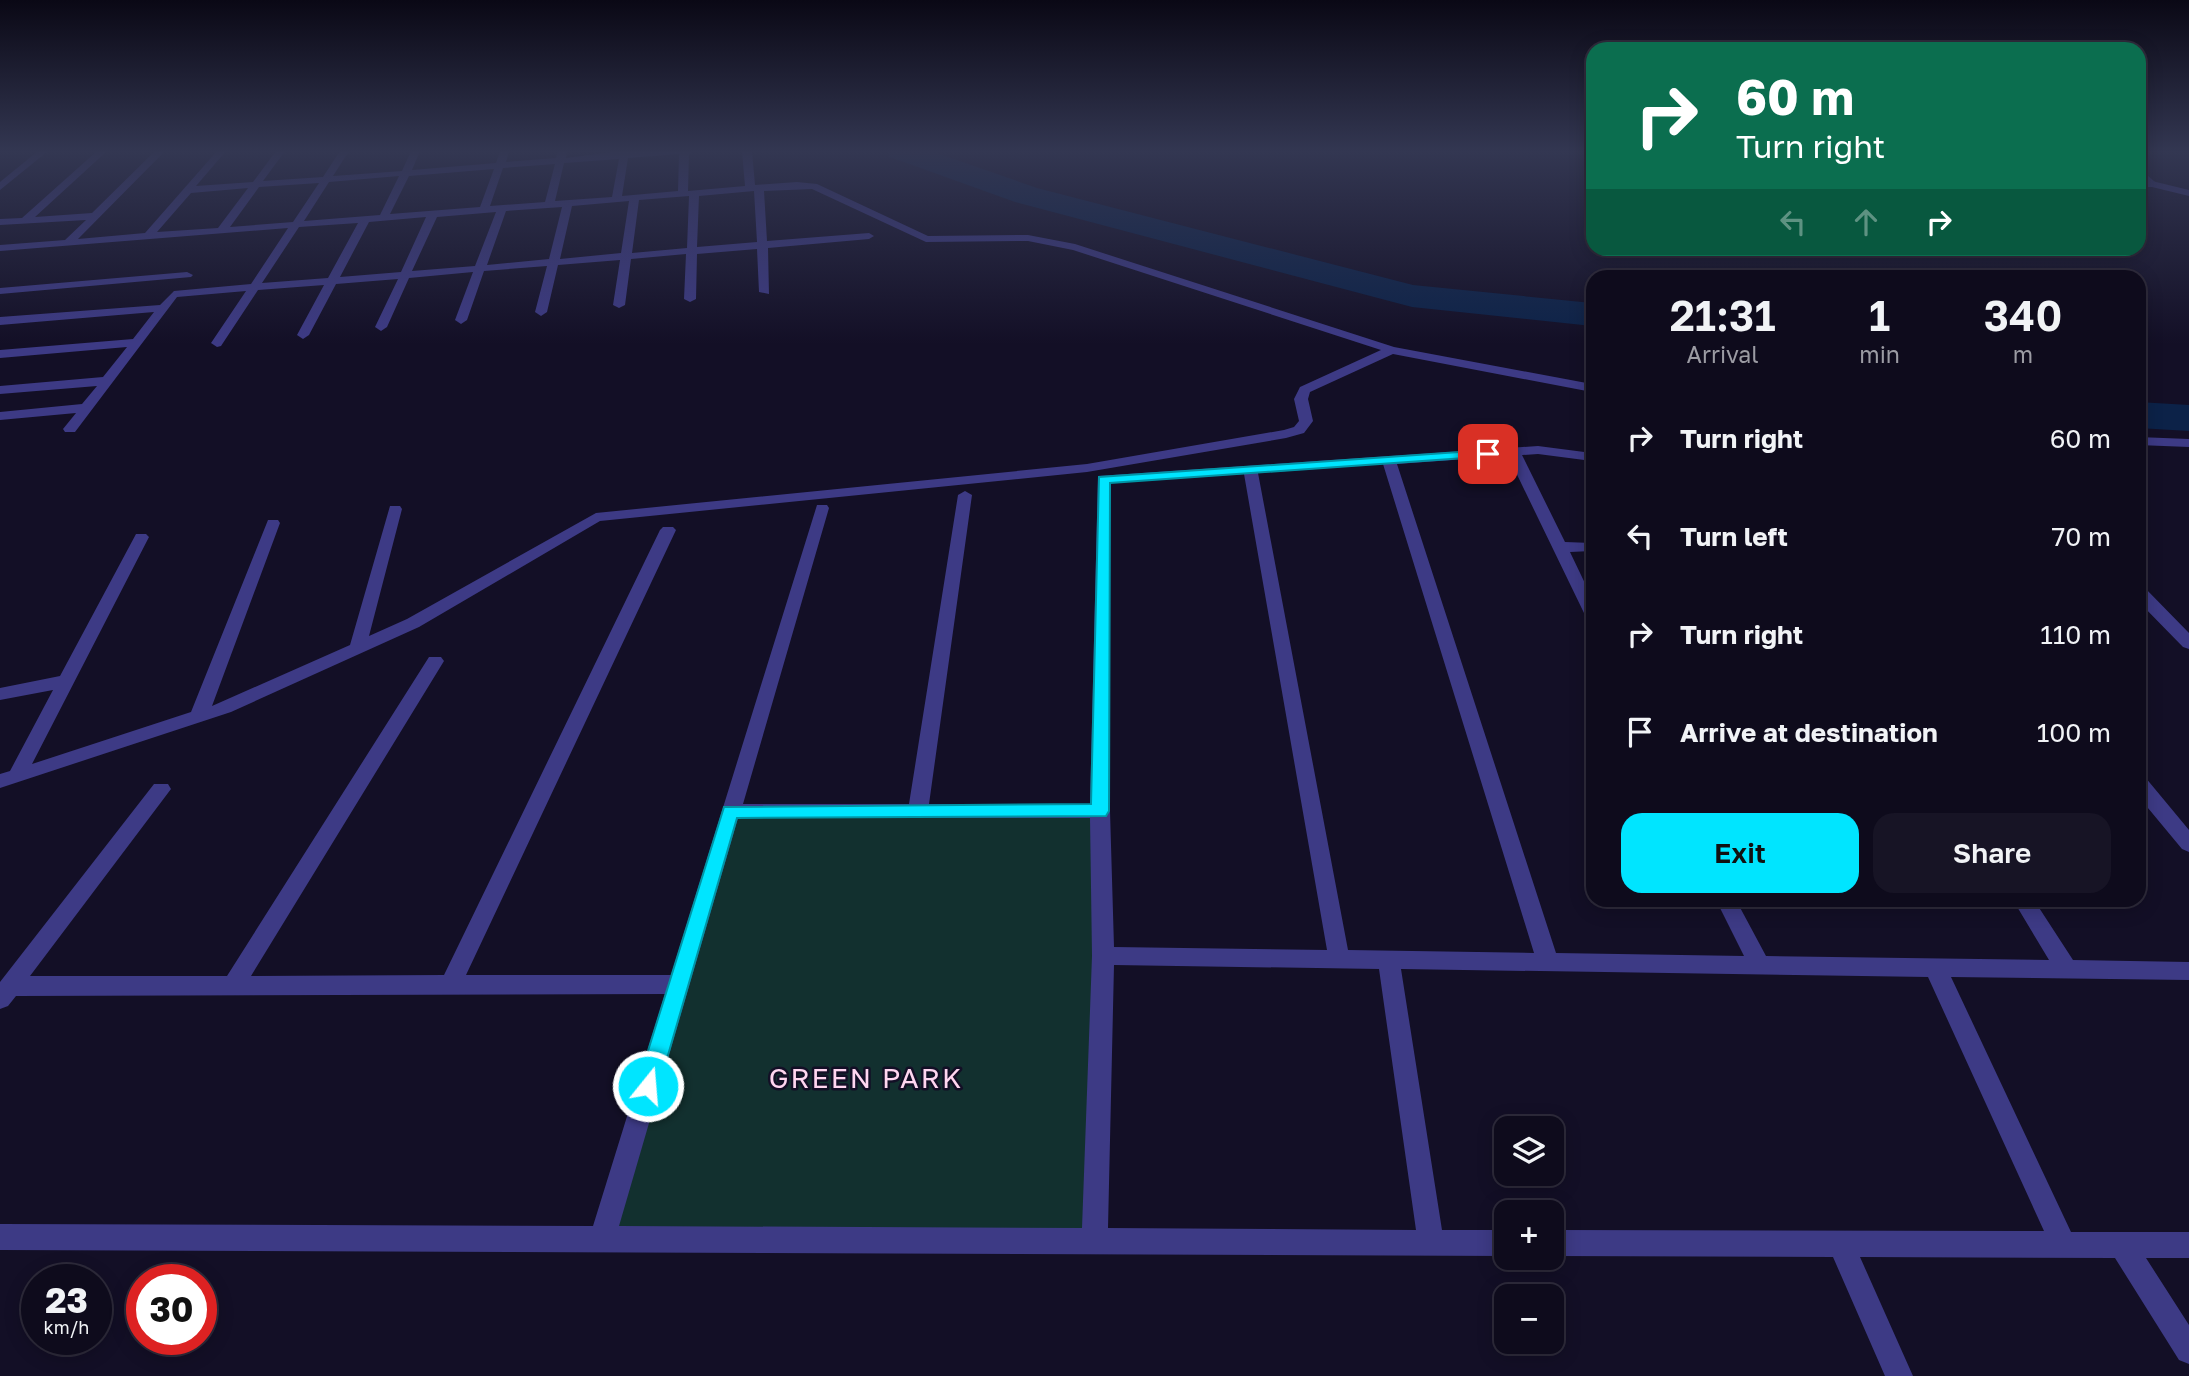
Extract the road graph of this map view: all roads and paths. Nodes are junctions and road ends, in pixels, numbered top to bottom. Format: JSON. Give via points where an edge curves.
{"nodes":[{"id":1,"x":29,"y":215,"type":"edge"},
{"id":2,"x":167,"y":215,"type":"edge"},
{"id":3,"x":233,"y":215,"type":"edge"},
{"id":4,"x":302,"y":215,"type":"edge"},
{"id":5,"x":385,"y":215,"type":"edge"},
{"id":6,"x":418,"y":215,"type":"edge"},
{"id":7,"x":432,"y":215,"type":"edge"},
{"id":8,"x":499,"y":215,"type":"edge"},
{"id":9,"x":565,"y":215,"type":"edge"},
{"id":10,"x":632,"y":215,"type":"edge"},
{"id":11,"x":689,"y":215,"type":"edge"},
{"id":12,"x":758,"y":215,"type":"edge"},
{"id":13,"x":876,"y":215,"type":"edge"},
{"id":14,"x":96,"y":216,"type":"joint"},
{"id":15,"x":384,"y":218,"type":"junction"},
{"id":16,"x":365,"y":219,"type":"junction"},
{"id":17,"x":24,"y":220,"type":"junction"},
{"id":18,"x":0,"y":222,"type":"edge"},
{"id":19,"x":296,"y":224,"type":"junction"},
{"id":20,"x":222,"y":230,"type":"junction"},
{"id":21,"x":148,"y":236,"type":"junction"},
{"id":22,"x":869,"y":236,"type":"dead end"},
{"id":23,"x":69,"y":243,"type":"junction"},
{"id":24,"x":762,"y":245,"type":"junction"},
{"id":25,"x":0,"y":248,"type":"edge"},
{"id":26,"x":691,"y":251,"type":"junction"},
{"id":27,"x":626,"y":254,"type":"junction"},
{"id":28,"x":553,"y":261,"type":"junction"},
{"id":29,"x":480,"y":267,"type":"junction"},
{"id":30,"x":404,"y":274,"type":"junction"},
{"id":31,"x":187,"y":275,"type":"dead end"},
{"id":32,"x":329,"y":282,"type":"junction"},
{"id":33,"x":254,"y":288,"type":"junction"},
{"id":34,"x":0,"y":291,"type":"edge"},
{"id":35,"x":765,"y":292,"type":"dead end"},
{"id":36,"x":690,"y":299,"type":"dead end"},
{"id":37,"x":619,"y":305,"type":"dead end"},
{"id":38,"x":163,"y":308,"type":"junction"},
{"id":39,"x":541,"y":312,"type":"dead end"},
{"id":40,"x":461,"y":320,"type":"dead end"},
{"id":41,"x":0,"y":321,"type":"edge"},
{"id":42,"x":381,"y":327,"type":"dead end"},
{"id":43,"x":303,"y":335,"type":"dead end"},
{"id":44,"x":137,"y":342,"type":"junction"},
{"id":45,"x":217,"y":343,"type":"dead end"},
{"id":46,"x":1392,"y":350,"type":"junction"},
{"id":47,"x":0,"y":354,"type":"edge"},
{"id":48,"x":107,"y":381,"type":"junction"},
{"id":49,"x":1586,"y":387,"type":"edge"},
{"id":50,"x":0,"y":390,"type":"edge"},
{"id":51,"x":85,"y":408,"type":"junction"},
{"id":52,"x":0,"y":416,"type":"edge"},
{"id":53,"x":70,"y":429,"type":"dead end"},
{"id":54,"x":2146,"y":441,"type":"edge"},
{"id":55,"x":2189,"y":443,"type":"edge"},
{"id":56,"x":1513,"y":452,"type":"junction"},
{"id":57,"x":1586,"y":456,"type":"edge"},
{"id":58,"x":1389,"y":460,"type":"junction"},
{"id":59,"x":1250,"y":470,"type":"junction"},
{"id":60,"x":965,"y":495,"type":"dead end"},
{"id":61,"x":822,"y":508,"type":"dead end"},
{"id":62,"x":395,"y":509,"type":"dead end"},
{"id":63,"x":273,"y":523,"type":"dead end"},
{"id":64,"x":668,"y":530,"type":"dead end"},
{"id":65,"x":141,"y":537,"type":"dead end"},
{"id":66,"x":1562,"y":547,"type":"junction"},
{"id":67,"x":1586,"y":547,"type":"edge"},
{"id":68,"x":2146,"y":599,"type":"edge"},
{"id":69,"x":1586,"y":600,"type":"edge"},
{"id":70,"x":2189,"y":643,"type":"edge"},
{"id":71,"x":358,"y":648,"type":"junction"},
{"id":72,"x":435,"y":661,"type":"dead end"},
{"id":73,"x":66,"y":681,"type":"junction"},
{"id":74,"x":0,"y":694,"type":"edge"},
{"id":75,"x":199,"y":716,"type":"junction"},
{"id":76,"x":8,"y":779,"type":"edge"},
{"id":77,"x":161,"y":789,"type":"dead end"},
{"id":78,"x":2146,"y":792,"type":"edge"},
{"id":79,"x":730,"y":811,"type":"junction"},
{"id":80,"x":918,"y":811,"type":"junction"},
{"id":81,"x":1100,"y":811,"type":"junction"},
{"id":82,"x":2189,"y":844,"type":"edge"},
{"id":83,"x":1730,"y":907,"type":"edge"},
{"id":84,"x":2027,"y":907,"type":"edge"},
{"id":85,"x":1103,"y":956,"type":"junction"},
{"id":86,"x":1339,"y":959,"type":"junction"},
{"id":87,"x":1390,"y":960,"type":"junction"},
{"id":88,"x":1548,"y":962,"type":"junction"},
{"id":89,"x":1760,"y":965,"type":"junction"},
{"id":90,"x":1935,"y":967,"type":"junction"},
{"id":91,"x":2067,"y":969,"type":"junction"},
{"id":92,"x":2189,"y":971,"type":"edge"},
{"id":93,"x":678,"y":984,"type":"junction"},
{"id":94,"x":233,"y":985,"type":"junction"},
{"id":95,"x":450,"y":985,"type":"junction"},
{"id":96,"x":5,"y":992,"type":"edge"},
{"id":97,"x":0,"y":1237,"type":"edge"},
{"id":98,"x":602,"y":1239,"type":"junction"},
{"id":99,"x":1095,"y":1241,"type":"junction"},
{"id":100,"x":1431,"y":1243,"type":"junction"},
{"id":101,"x":1494,"y":1243,"type":"edge"},
{"id":102,"x":1564,"y":1243,"type":"edge"},
{"id":103,"x":1841,"y":1244,"type":"junction"},
{"id":104,"x":2064,"y":1245,"type":"junction"},
{"id":105,"x":2122,"y":1245,"type":"junction"},
{"id":106,"x":2189,"y":1245,"type":"edge"},
{"id":107,"x":2189,"y":1350,"type":"edge"},
{"id":108,"x":1899,"y":1376,"type":"edge"}],
"edges":[{"from":1,"to":17,"type":"street"},
{"from":2,"to":21,"type":"street"},
{"from":3,"to":20,"type":"street"},
{"from":4,"to":19,"type":"street"},
{"from":5,"to":15,"type":"street"},
{"from":6,"to":15,"type":"street"},
{"from":7,"to":30,"type":"street"},
{"from":8,"to":29,"type":"street"},
{"from":9,"to":28,"type":"street"},
{"from":10,"to":27,"type":"street"},
{"from":11,"to":26,"type":"street"},
{"from":12,"to":24,"type":"street"},
{"from":13,"to":46,"type":"street","via":[[926,239],[1028,238],[1075,247]]},
{"from":14,"to":17,"type":"street"},
{"from":14,"to":23,"type":"street"},
{"from":15,"to":16,"type":"street"},
{"from":16,"to":19,"type":"street"},
{"from":16,"to":32,"type":"street"},
{"from":17,"to":18,"type":"street"},
{"from":19,"to":20,"type":"street"},
{"from":19,"to":33,"type":"street"},
{"from":20,"to":21,"type":"street"},
{"from":21,"to":23,"type":"street"},
{"from":22,"to":24,"type":"street"},
{"from":23,"to":25,"type":"street"},
{"from":24,"to":26,"type":"street"},
{"from":24,"to":35,"type":"street"},
{"from":26,"to":27,"type":"street"},
{"from":26,"to":36,"type":"street"},
{"from":27,"to":28,"type":"street"},
{"from":27,"to":37,"type":"street"},
{"from":28,"to":29,"type":"street"},
{"from":28,"to":39,"type":"street"},
{"from":29,"to":30,"type":"street"},
{"from":29,"to":40,"type":"street"},
{"from":30,"to":32,"type":"street"},
{"from":30,"to":42,"type":"street"},
{"from":31,"to":34,"type":"street"},
{"from":32,"to":33,"type":"street"},
{"from":32,"to":43,"type":"street"},
{"from":33,"to":38,"type":"street","via":[[174,295]]},
{"from":33,"to":45,"type":"street"},
{"from":38,"to":41,"type":"street"},
{"from":38,"to":44,"type":"street"},
{"from":44,"to":47,"type":"street"},
{"from":44,"to":48,"type":"street"},
{"from":46,"to":49,"type":"street"},
{"from":46,"to":71,"type":"street","via":[[1306,390],[1301,399],[1306,421],[1299,430],[1286,434],[1087,468],[596,517],[413,623]]},
{"from":48,"to":50,"type":"street"},
{"from":48,"to":51,"type":"street"},
{"from":51,"to":52,"type":"street"},
{"from":51,"to":53,"type":"street"},
{"from":54,"to":55,"type":"street"},
{"from":56,"to":57,"type":"street"},
{"from":56,"to":58,"type":"street"},
{"from":56,"to":66,"type":"street"},
{"from":58,"to":59,"type":"street"},
{"from":58,"to":88,"type":"street"},
{"from":59,"to":81,"type":"street","via":[[1103,480]]},
{"from":59,"to":86,"type":"street"},
{"from":60,"to":80,"type":"street"},
{"from":61,"to":79,"type":"street"},
{"from":62,"to":71,"type":"street"},
{"from":63,"to":75,"type":"street"},
{"from":64,"to":95,"type":"street"},
{"from":65,"to":73,"type":"street"},
{"from":66,"to":67,"type":"street"},
{"from":66,"to":69,"type":"street"},
{"from":68,"to":70,"type":"street"},
{"from":71,"to":75,"type":"street"},
{"from":72,"to":94,"type":"street"},
{"from":73,"to":74,"type":"street"},
{"from":73,"to":76,"type":"street"},
{"from":75,"to":76,"type":"street"},
{"from":77,"to":96,"type":"street"},
{"from":78,"to":82,"type":"street"},
{"from":79,"to":80,"type":"street"},
{"from":79,"to":93,"type":"street"},
{"from":80,"to":81,"type":"street"},
{"from":81,"to":85,"type":"street"},
{"from":83,"to":89,"type":"street"},
{"from":84,"to":91,"type":"street"},
{"from":85,"to":86,"type":"street"},
{"from":85,"to":99,"type":"street"},
{"from":86,"to":87,"type":"street"},
{"from":87,"to":88,"type":"street"},
{"from":87,"to":100,"type":"street"},
{"from":88,"to":89,"type":"street"},
{"from":89,"to":90,"type":"street"},
{"from":90,"to":91,"type":"street"},
{"from":90,"to":104,"type":"street"},
{"from":91,"to":92,"type":"street"},
{"from":93,"to":95,"type":"street"},
{"from":93,"to":98,"type":"street"},
{"from":94,"to":95,"type":"street"},
{"from":94,"to":96,"type":"street"},
{"from":97,"to":98,"type":"street"},
{"from":98,"to":99,"type":"street"},
{"from":99,"to":100,"type":"street"},
{"from":100,"to":101,"type":"street"},
{"from":102,"to":103,"type":"street"},
{"from":103,"to":104,"type":"street"},
{"from":103,"to":108,"type":"street"},
{"from":104,"to":105,"type":"street"},
{"from":105,"to":106,"type":"street"},
{"from":105,"to":107,"type":"street"}]}
